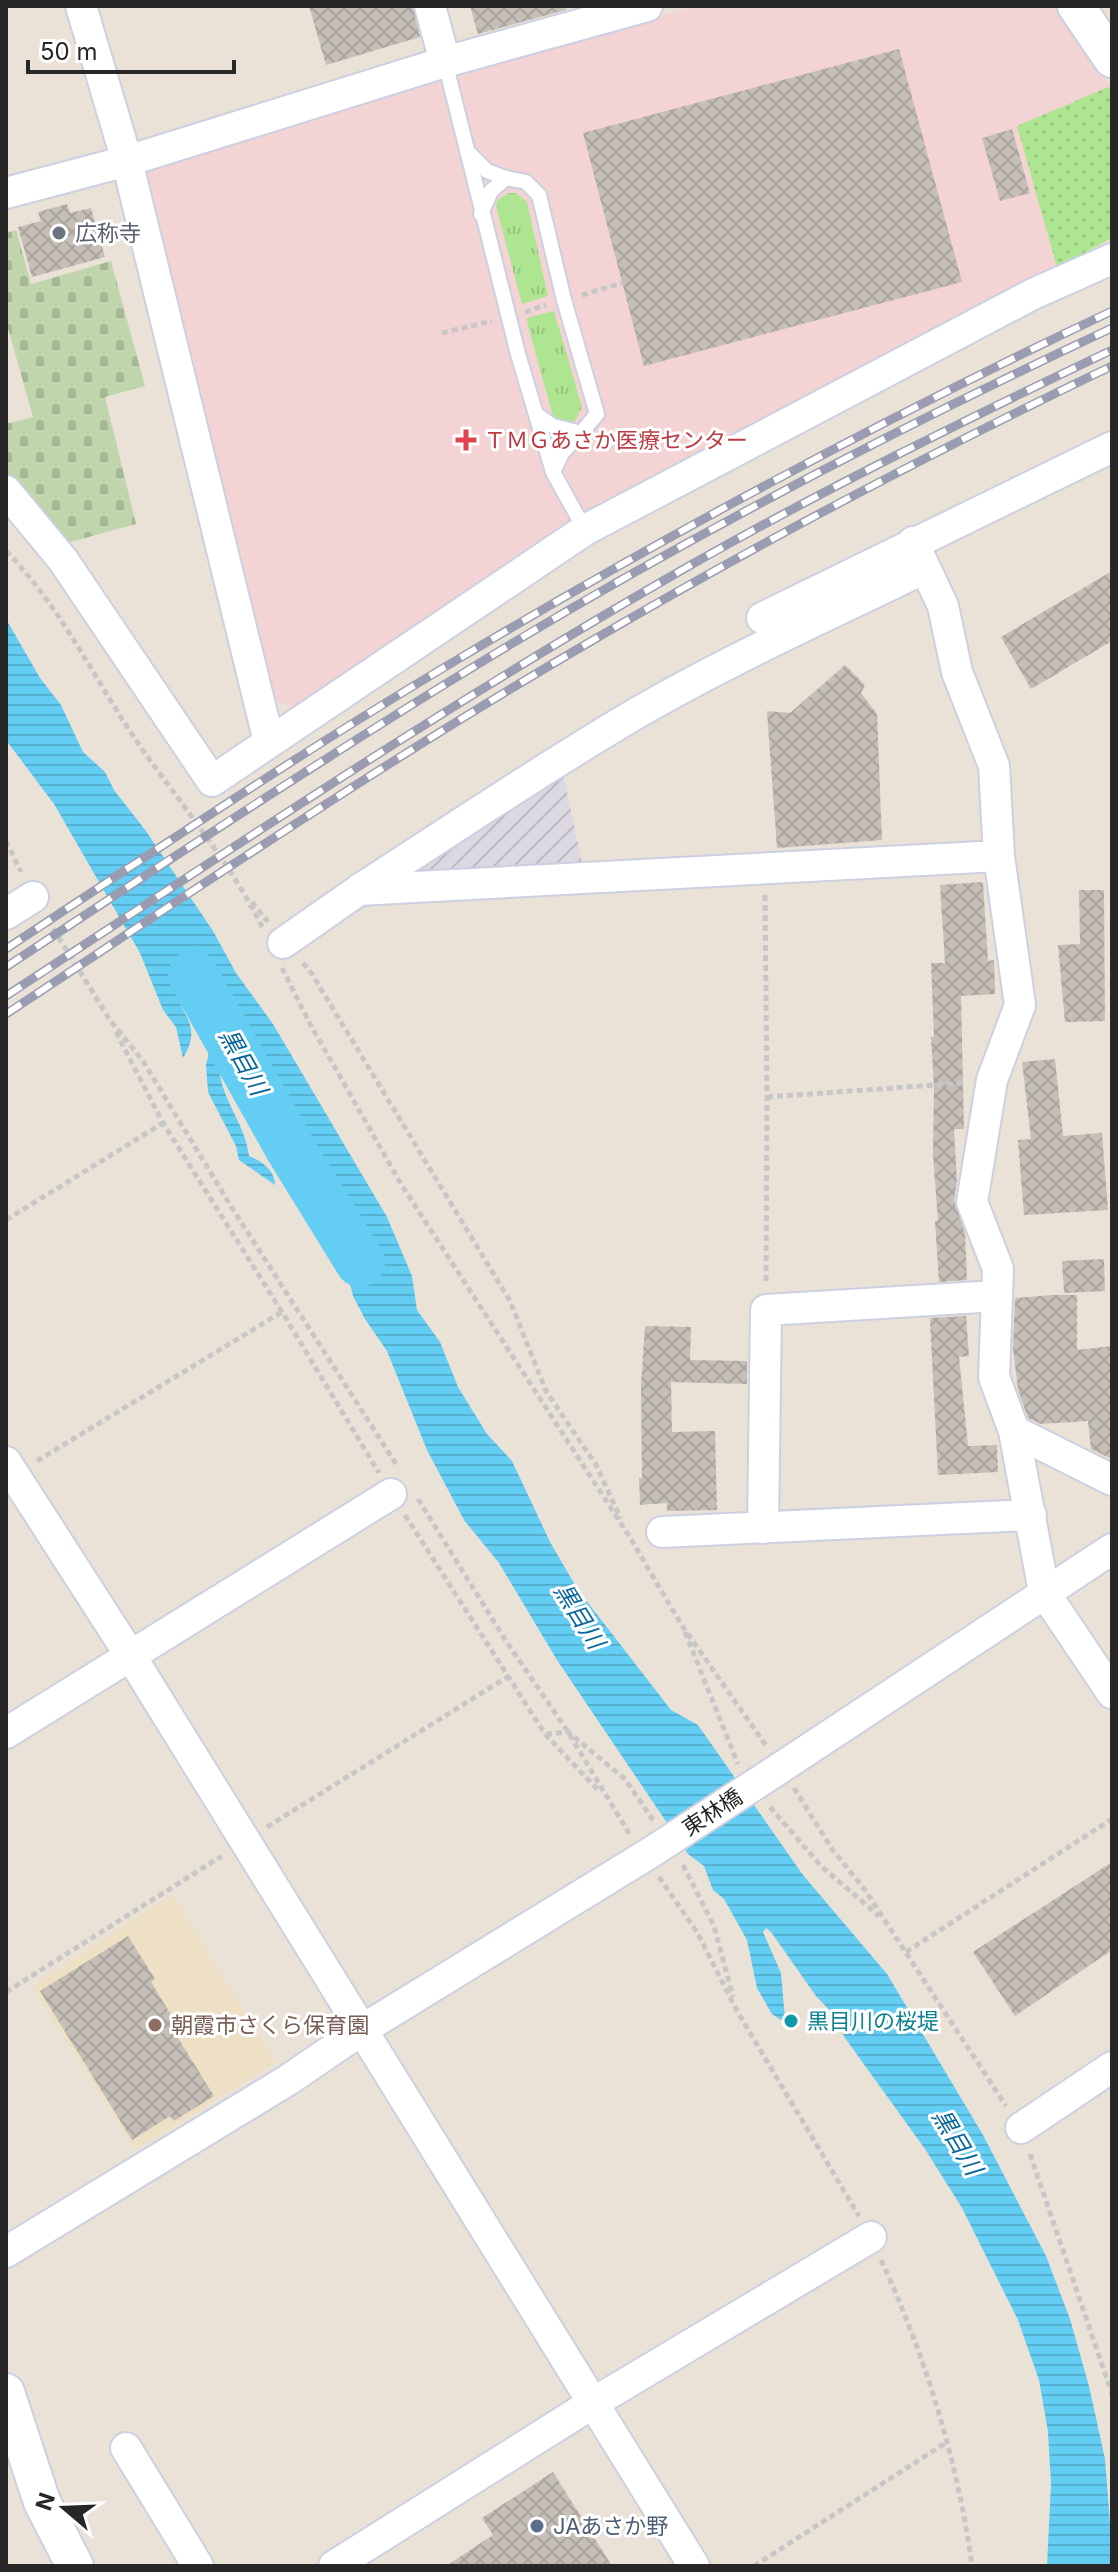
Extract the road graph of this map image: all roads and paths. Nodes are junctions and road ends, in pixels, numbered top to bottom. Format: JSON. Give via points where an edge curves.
{"nodes":[{"id":1,"x":81,"y":6,"type":"edge"},
{"id":2,"x":430,"y":6,"type":"edge"},
{"id":3,"x":647,"y":6,"type":"edge"},
{"id":4,"x":1076,"y":6,"type":"edge"},
{"id":5,"x":1112,"y":59,"type":"edge"},
{"id":6,"x":445,"y":62,"type":"junction"},
{"id":7,"x":466,"y":151,"type":"junction"},
{"id":8,"x":127,"y":161,"type":"junction"},
{"id":9,"x":506,"y":178,"type":"junction"},
{"id":10,"x":6,"y":193,"type":"edge"},
{"id":11,"x":481,"y":214,"type":"junction"},
{"id":12,"x":1112,"y":259,"type":"edge"},
{"id":13,"x":622,"y":283,"type":"dead end"},
{"id":14,"x":564,"y":300,"type":"junction"},
{"id":15,"x":509,"y":316,"type":"junction"},
{"id":16,"x":442,"y":333,"type":"dead end"},
{"id":17,"x":537,"y":415,"type":"junction"},
{"id":18,"x":581,"y":433,"type":"junction"},
{"id":19,"x":1112,"y":447,"type":"edge"},
{"id":20,"x":553,"y":472,"type":"junction"},
{"id":21,"x":6,"y":491,"type":"edge"},
{"id":22,"x":585,"y":530,"type":"junction"},
{"id":23,"x":6,"y":551,"type":"edge"},
{"id":24,"x":919,"y":555,"type":"junction"},
{"id":25,"x":762,"y":618,"type":"dead end"},
{"id":26,"x":269,"y":742,"type":"junction"},
{"id":27,"x":6,"y":841,"type":"edge"},
{"id":28,"x":999,"y":856,"type":"junction"},
{"id":29,"x":765,"y":870,"type":"junction"},
{"id":30,"x":359,"y":890,"type":"junction"},
{"id":31,"x":244,"y":891,"type":"junction"},
{"id":32,"x":33,"y":897,"type":"junction"},
{"id":33,"x":6,"y":914,"type":"edge"},
{"id":34,"x":274,"y":943,"type":"junction"},
{"id":35,"x":110,"y":1020,"type":"junction"},
{"id":36,"x":992,"y":1080,"type":"junction"},
{"id":37,"x":767,"y":1097,"type":"junction"},
{"id":38,"x":163,"y":1123,"type":"junction"},
{"id":39,"x":6,"y":1220,"type":"edge"},
{"id":40,"x":997,"y":1296,"type":"junction"},
{"id":41,"x":766,"y":1310,"type":"junction"},
{"id":42,"x":282,"y":1312,"type":"junction"},
{"id":43,"x":1014,"y":1431,"type":"junction"},
{"id":44,"x":10,"y":1469,"type":"edge"},
{"id":45,"x":1112,"y":1480,"type":"edge"},
{"id":46,"x":403,"y":1488,"type":"junction"},
{"id":47,"x":1031,"y":1515,"type":"junction"},
{"id":48,"x":763,"y":1528,"type":"junction"},
{"id":49,"x":662,"y":1532,"type":"dead end"},
{"id":50,"x":629,"y":1536,"type":"junction"},
{"id":51,"x":1112,"y":1549,"type":"edge"},
{"id":52,"x":1044,"y":1592,"type":"junction"},
{"id":53,"x":130,"y":1655,"type":"junction"},
{"id":54,"x":1112,"y":1693,"type":"edge"},
{"id":55,"x":6,"y":1733,"type":"edge"},
{"id":56,"x":776,"y":1770,"type":"junction"},
{"id":57,"x":605,"y":1797,"type":"junction"},
{"id":58,"x":805,"y":1807,"type":"dead end"},
{"id":59,"x":1112,"y":1819,"type":"edge"},
{"id":60,"x":649,"y":1853,"type":"junction"},
{"id":61,"x":906,"y":1952,"type":"junction"},
{"id":62,"x":360,"y":2031,"type":"junction"},
{"id":63,"x":1112,"y":2067,"type":"edge"},
{"id":64,"x":1021,"y":2128,"type":"junction"},
{"id":65,"x":871,"y":2237,"type":"junction"},
{"id":66,"x":6,"y":2252,"type":"edge"},
{"id":67,"x":6,"y":2392,"type":"edge"},
{"id":68,"x":1112,"y":2394,"type":"edge"},
{"id":69,"x":593,"y":2403,"type":"junction"},
{"id":70,"x":947,"y":2442,"type":"junction"},
{"id":71,"x":126,"y":2448,"type":"dead end"},
{"id":72,"x":75,"y":2566,"type":"edge"},
{"id":73,"x":198,"y":2566,"type":"edge"},
{"id":74,"x":334,"y":2566,"type":"edge"},
{"id":75,"x":694,"y":2566,"type":"edge"},
{"id":76,"x":754,"y":2566,"type":"edge"},
{"id":77,"x":972,"y":2566,"type":"edge"}],
"edges":[{"from":1,"to":8,"type":"street"},
{"from":2,"to":6,"type":"street"},
{"from":3,"to":6,"type":"street"},
{"from":4,"to":5,"type":"street"},
{"from":6,"to":7,"type":"lane"},
{"from":6,"to":8,"type":"street"},
{"from":7,"to":9,"type":"lane","via":[[487,171]]},
{"from":7,"to":11,"type":"lane"},
{"from":8,"to":10,"type":"street"},
{"from":8,"to":26,"type":"street"},
{"from":9,"to":11,"type":"lane","via":[[491,191]]},
{"from":9,"to":14,"type":"lane","via":[[526,182],[539,195]]},
{"from":11,"to":15,"type":"lane"},
{"from":12,"to":22,"type":"street","via":[[1033,294]]},
{"from":13,"to":14,"type":"path"},
{"from":14,"to":15,"type":"path"},
{"from":14,"to":18,"type":"lane","via":[[597,414]]},
{"from":15,"to":16,"type":"path"},
{"from":15,"to":17,"type":"lane"},
{"from":17,"to":18,"type":"lane","via":[[553,426]]},
{"from":17,"to":20,"type":"lane"},
{"from":18,"to":20,"type":"lane"},
{"from":19,"to":24,"type":"street"},
{"from":20,"to":22,"type":"lane"},
{"from":21,"to":26,"type":"street","via":[[63,560],[212,781]]},
{"from":22,"to":26,"type":"street"},
{"from":23,"to":31,"type":"path","via":[[63,622],[140,747]]},
{"from":24,"to":25,"type":"street"},
{"from":24,"to":28,"type":"street","via":[[943,606],[957,672],[994,766]]},
{"from":24,"to":30,"type":"street","via":[[638,713]]},
{"from":27,"to":32,"type":"path"},
{"from":28,"to":29,"type":"street"},
{"from":28,"to":36,"type":"street","via":[[1020,1005]]},
{"from":29,"to":30,"type":"street"},
{"from":29,"to":37,"type":"path"},
{"from":30,"to":34,"type":"street"},
{"from":31,"to":34,"type":"path"},
{"from":31,"to":34,"type":"path"},
{"from":32,"to":33,"type":"street"},
{"from":32,"to":35,"type":"path"},
{"from":34,"to":50,"type":"path","via":[[309,1022],[401,1184]]},
{"from":34,"to":50,"type":"path","via":[[312,974],[510,1301],[546,1391],[596,1465]]},
{"from":35,"to":38,"type":"path"},
{"from":35,"to":46,"type":"path","via":[[143,1061]]},
{"from":36,"to":37,"type":"path"},
{"from":36,"to":40,"type":"street","via":[[972,1202],[998,1269]]},
{"from":37,"to":41,"type":"path"},
{"from":38,"to":39,"type":"path"},
{"from":38,"to":42,"type":"path"},
{"from":40,"to":41,"type":"street"},
{"from":40,"to":43,"type":"street","via":[[994,1377]]},
{"from":41,"to":48,"type":"street"},
{"from":42,"to":44,"type":"path"},
{"from":42,"to":46,"type":"path"},
{"from":43,"to":45,"type":"street"},
{"from":43,"to":47,"type":"street"},
{"from":44,"to":53,"type":"street"},
{"from":46,"to":53,"type":"street"},
{"from":46,"to":57,"type":"path","via":[[568,1732]]},
{"from":46,"to":57,"type":"path","via":[[545,1734]]},
{"from":47,"to":48,"type":"street"},
{"from":47,"to":52,"type":"street"},
{"from":48,"to":49,"type":"street"},
{"from":50,"to":56,"type":"path"},
{"from":51,"to":52,"type":"street","name":"東林橋"},
{"from":52,"to":54,"type":"street"},
{"from":52,"to":56,"type":"street","name":"東林橋"},
{"from":53,"to":55,"type":"street"},
{"from":53,"to":62,"type":"street"},
{"from":56,"to":60,"type":"street","name":"東林橋","bridge":true},
{"from":57,"to":60,"type":"path"},
{"from":58,"to":61,"type":"path"},
{"from":59,"to":61,"type":"path"},
{"from":60,"to":62,"type":"street","name":"東林橋"},
{"from":60,"to":65,"type":"path"},
{"from":61,"to":64,"type":"path"},
{"from":62,"to":66,"type":"street","name":"東林橋"},
{"from":62,"to":69,"type":"street"},
{"from":63,"to":64,"type":"street"},
{"from":64,"to":68,"type":"path"},
{"from":65,"to":69,"type":"street"},
{"from":65,"to":70,"type":"path"},
{"from":67,"to":72,"type":"street","via":[[42,2502]]},
{"from":69,"to":74,"type":"street"},
{"from":69,"to":75,"type":"street"},
{"from":70,"to":76,"type":"path"},
{"from":70,"to":77,"type":"path"},
{"from":71,"to":73,"type":"street"}]}
